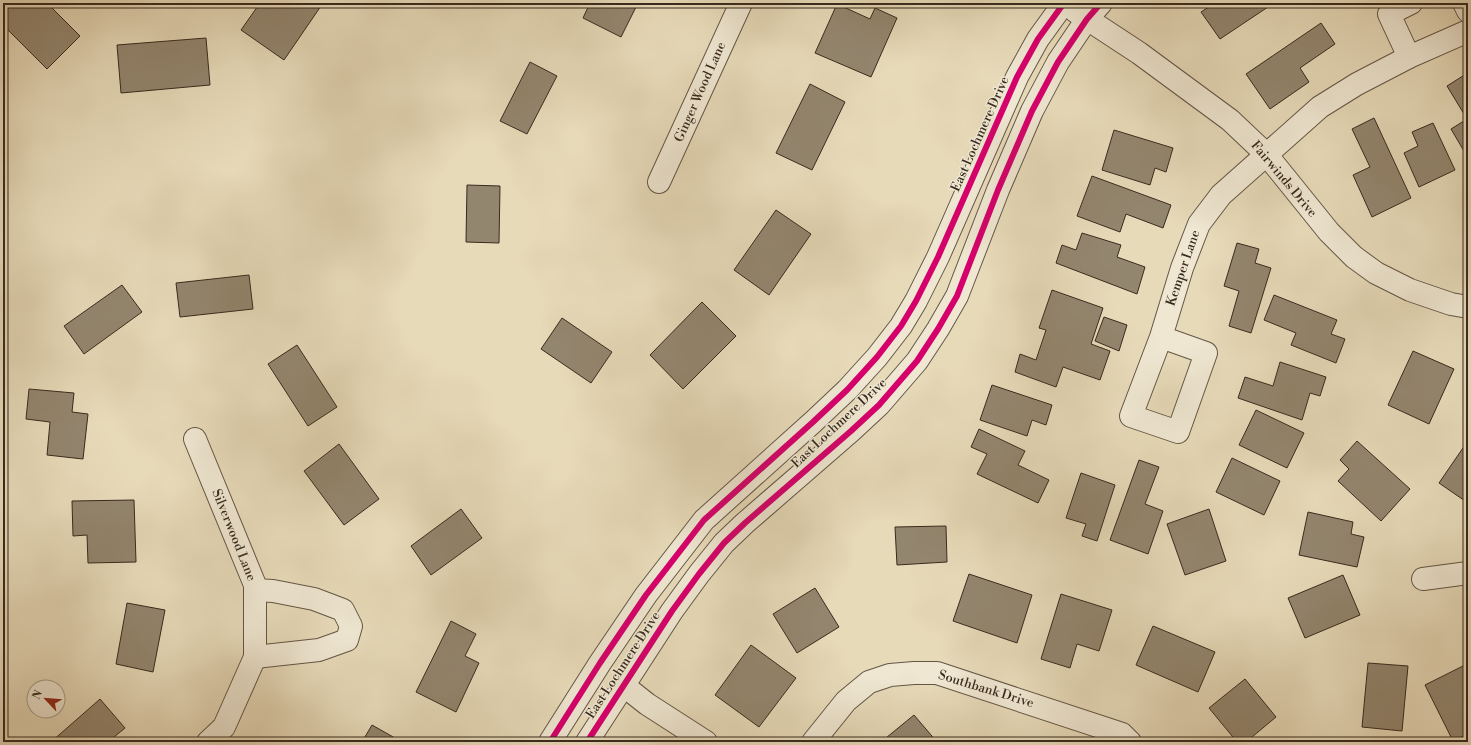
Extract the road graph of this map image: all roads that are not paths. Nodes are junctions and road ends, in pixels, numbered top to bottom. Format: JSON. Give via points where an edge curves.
{"nodes":[{"id":1,"x":741,"y":3,"type":"edge"},
{"id":2,"x":1063,"y":3,"type":"edge"},
{"id":3,"x":1411,"y":3,"type":"edge"},
{"id":4,"x":1464,"y":3,"type":"edge"},
{"id":5,"x":1094,"y":11,"type":"edge"},
{"id":6,"x":1468,"y":11,"type":"edge"},
{"id":7,"x":1468,"y":31,"type":"edge"},
{"id":8,"x":1409,"y":57,"type":"junction"},
{"id":9,"x":1266,"y":154,"type":"junction"},
{"id":10,"x":660,"y":182,"type":"dead end"},
{"id":11,"x":1468,"y":307,"type":"edge"},
{"id":12,"x":1161,"y":337,"type":"dead end"},
{"id":13,"x":195,"y":439,"type":"dead end"},
{"id":14,"x":1468,"y":573,"type":"edge"},
{"id":15,"x":1423,"y":579,"type":"dead end"},
{"id":16,"x":255,"y":590,"type":"junction"},
{"id":17,"x":256,"y":657,"type":"junction"},
{"id":18,"x":623,"y":685,"type":"junction"},
{"id":19,"x":698,"y":736,"type":"edge"},
{"id":20,"x":208,"y":742,"type":"edge"},
{"id":21,"x":550,"y":742,"type":"edge"},
{"id":22,"x":587,"y":742,"type":"edge"},
{"id":23,"x":813,"y":742,"type":"edge"},
{"id":24,"x":1130,"y":742,"type":"edge"}],
"edges":[{"from":1,"to":10,"type":"street","name":"Ginger Wood Lane"},
{"from":2,"to":5,"type":"street","name":"Fairwinds Drive"},
{"from":2,"to":21,"type":"street","name":"East Lochmere Drive","via":[[1038,39],[1017,77],[938,257],[901,326],[847,390],[704,520],[646,595]]},
{"from":3,"to":8,"type":"street","via":[[1389,14]]},
{"from":4,"to":6,"type":"street"},
{"from":5,"to":9,"type":"street","name":"Fairwinds Drive","via":[[1139,53],[1230,120]]},
{"from":5,"to":18,"type":"street","name":"East Lochmere Drive","via":[[1058,62],[1032,111],[957,296],[917,361],[851,431],[724,543],[672,611]]},
{"from":7,"to":8,"type":"street","name":"Kemper Lane"},
{"from":8,"to":9,"type":"street","name":"Kemper Lane","via":[[1357,84],[1320,108]]},
{"from":9,"to":11,"type":"street","name":"Fairwinds Drive","via":[[1329,232],[1354,257],[1376,273],[1410,290]]},
{"from":9,"to":12,"type":"street","name":"Kemper Lane","via":[[1221,195],[1199,224],[1182,268]]},
{"from":13,"to":16,"type":"street","name":"Silverwood Lane"},
{"from":14,"to":15,"type":"street"},
{"from":16,"to":17,"type":"street","name":"Silverwood Lane"},
{"from":16,"to":17,"type":"street","via":[[314,599],[343,610],[351,626],[347,640],[319,650]]},
{"from":17,"to":20,"type":"street","name":"Silverwood Lane","via":[[224,727]]},
{"from":18,"to":19,"type":"street","via":[[647,704]]},
{"from":18,"to":22,"type":"street","name":"East Lochmere Drive"},
{"from":23,"to":24,"type":"street","name":"Southbank Drive","via":[[846,701],[869,682],[890,675],[937,673],[1122,734]]}]}
